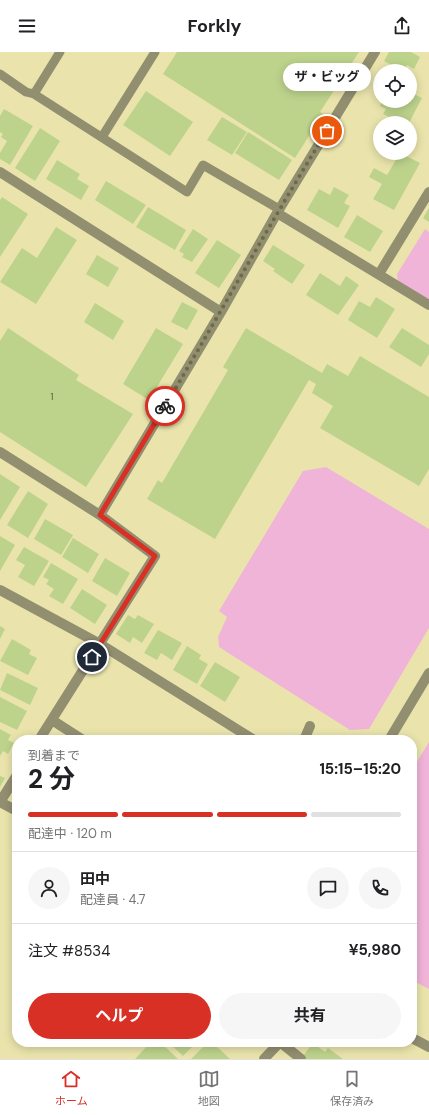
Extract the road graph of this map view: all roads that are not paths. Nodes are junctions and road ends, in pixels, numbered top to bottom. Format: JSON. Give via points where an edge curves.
{"nodes":[{"id":1,"x":60,"y":52,"type":"edge"},
{"id":2,"x":156,"y":52,"type":"edge"},
{"id":3,"x":375,"y":52,"type":"edge"},
{"id":4,"x":0,"y":74,"type":"edge"},
{"id":5,"x":34,"y":94,"type":"junction"},
{"id":6,"x":102,"y":137,"type":"junction"},
{"id":7,"x":0,"y":172,"type":"edge"},
{"id":8,"x":429,"y":192,"type":"edge"},
{"id":9,"x":278,"y":211,"type":"junction"},
{"id":10,"x":379,"y":274,"type":"junction"},
{"id":11,"x":429,"y":305,"type":"edge"},
{"id":12,"x":221,"y":312,"type":"junction"},
{"id":13,"x":0,"y":452,"type":"edge"},
{"id":14,"x":100,"y":515,"type":"junction"},
{"id":15,"x":0,"y":590,"type":"edge"},
{"id":16,"x":100,"y":644,"type":"junction"},
{"id":17,"x":429,"y":673,"type":"edge"},
{"id":18,"x":52,"y":720,"type":"junction"},
{"id":19,"x":310,"y":726,"type":"dead end"},
{"id":20,"x":42,"y":735,"type":"edge"},
{"id":21,"x":75,"y":735,"type":"edge"},
{"id":22,"x":246,"y":735,"type":"edge"},
{"id":23,"x":306,"y":735,"type":"edge"},
{"id":24,"x":392,"y":735,"type":"edge"},
{"id":25,"x":12,"y":783,"type":"edge"},
{"id":26,"x":12,"y":808,"type":"edge"},
{"id":27,"x":417,"y":1041,"type":"edge"},
{"id":28,"x":275,"y":1047,"type":"edge"},
{"id":29,"x":286,"y":1047,"type":"edge"},
{"id":30,"x":429,"y":1047,"type":"edge"},
{"id":31,"x":264,"y":1059,"type":"edge"},
{"id":32,"x":301,"y":1059,"type":"edge"}],
"edges":[{"from":1,"to":5,"type":"lane"},
{"from":2,"to":6,"type":"lane"},
{"from":3,"to":9,"type":"street"},
{"from":4,"to":5,"type":"lane","via":[[26,92]]},
{"from":5,"to":6,"type":"lane"},
{"from":6,"to":9,"type":"lane","via":[[187,192],[203,165]]},
{"from":7,"to":12,"type":"street"},
{"from":8,"to":10,"type":"street"},
{"from":9,"to":10,"type":"street"},
{"from":9,"to":12,"type":"street"},
{"from":10,"to":11,"type":"street"},
{"from":12,"to":14,"type":"street"},
{"from":13,"to":14,"type":"street"},
{"from":14,"to":16,"type":"street","via":[[155,556]]},
{"from":15,"to":16,"type":"street"},
{"from":16,"to":18,"type":"street"},
{"from":16,"to":22,"type":"street"},
{"from":17,"to":24,"type":"street"},
{"from":18,"to":20,"type":"street"},
{"from":18,"to":21,"type":"street"},
{"from":19,"to":23,"type":"street"},
{"from":25,"to":26,"type":"street","via":[[0,802]]},
{"from":27,"to":30,"type":"street"},
{"from":28,"to":31,"type":"street"},
{"from":29,"to":32,"type":"street"}]}
